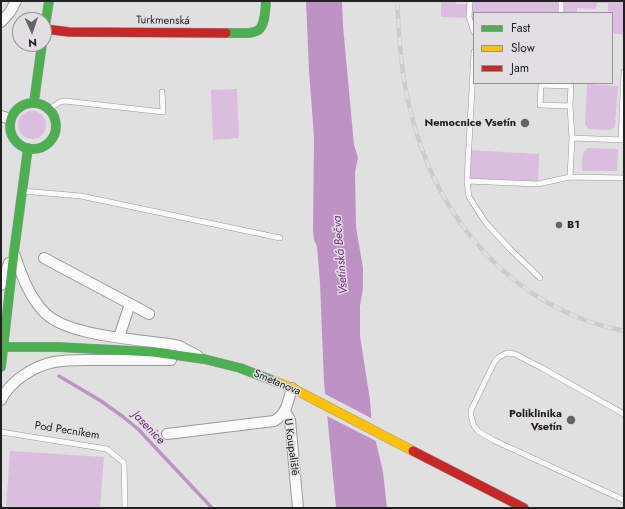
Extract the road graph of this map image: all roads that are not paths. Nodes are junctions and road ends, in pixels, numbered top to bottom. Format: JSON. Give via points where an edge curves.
{"nodes":[{"id":1,"x":16,"y":1,"type":"edge"},
{"id":2,"x":49,"y":1,"type":"edge"},
{"id":3,"x":470,"y":1,"type":"edge"},
{"id":4,"x":562,"y":1,"type":"edge"},
{"id":5,"x":266,"y":6,"type":"edge"},
{"id":6,"x":47,"y":12,"type":"edge"},
{"id":7,"x":561,"y":12,"type":"edge"},
{"id":8,"x":1,"y":22,"type":"edge"},
{"id":9,"x":473,"y":29,"type":"edge"},
{"id":10,"x":52,"y":31,"type":"edge"},
{"id":11,"x":41,"y":52,"type":"edge"},
{"id":12,"x":473,"y":70,"type":"edge"},
{"id":13,"x":624,"y":72,"type":"edge"},
{"id":14,"x":570,"y":85,"type":"edge"},
{"id":15,"x":162,"y":92,"type":"dead end"},
{"id":16,"x":34,"y":102,"type":"junction"},
{"id":17,"x":570,"y":106,"type":"junction"},
{"id":18,"x":49,"y":109,"type":"junction"},
{"id":19,"x":6,"y":117,"type":"edge"},
{"id":20,"x":572,"y":138,"type":"junction"},
{"id":21,"x":622,"y":140,"type":"edge"},
{"id":22,"x":28,"y":148,"type":"junction"},
{"id":23,"x":570,"y":177,"type":"junction"},
{"id":24,"x":624,"y":178,"type":"edge"},
{"id":25,"x":467,"y":181,"type":"junction"},
{"id":26,"x":21,"y":191,"type":"junction"},
{"id":27,"x":280,"y":238,"type":"dead end"},
{"id":28,"x":14,"y":252,"type":"junction"},
{"id":29,"x":44,"y":258,"type":"dead end"},
{"id":30,"x":540,"y":278,"type":"dead end"},
{"id":31,"x":1,"y":285,"type":"edge"},
{"id":32,"x":130,"y":304,"type":"junction"},
{"id":33,"x":149,"y":314,"type":"dead end"},
{"id":34,"x":119,"y":337,"type":"junction"},
{"id":35,"x":3,"y":346,"type":"edge"},
{"id":36,"x":204,"y":359,"type":"junction"},
{"id":37,"x":1,"y":367,"type":"edge"},
{"id":38,"x":292,"y":388,"type":"junction"},
{"id":39,"x":1,"y":400,"type":"edge"},
{"id":40,"x":285,"y":411,"type":"junction"},
{"id":41,"x":624,"y":414,"type":"edge"},
{"id":42,"x":1,"y":432,"type":"edge"},
{"id":43,"x":167,"y":434,"type":"dead end"},
{"id":44,"x":624,"y":500,"type":"edge"},
{"id":45,"x":125,"y":508,"type":"edge"},
{"id":46,"x":298,"y":508,"type":"edge"},
{"id":47,"x":524,"y":508,"type":"edge"}],
"edges":[{"from":1,"to":8,"type":"street"},
{"from":2,"to":6,"type":"street"},
{"from":3,"to":9,"type":"lane","via":[[469,18]]},
{"from":4,"to":7,"type":"lane"},
{"from":5,"to":10,"type":"street","name":"Turkmenská","via":[[263,25],[260,29],[246,33]]},
{"from":11,"to":16,"type":"street"},
{"from":12,"to":25,"type":"lane"},
{"from":13,"to":21,"type":"lane"},
{"from":14,"to":17,"type":"lane"},
{"from":14,"to":17,"type":"lane","via":[[540,85],[540,105]]},
{"from":15,"to":18,"type":"lane","via":[[163,112],[65,101]]},
{"from":16,"to":18,"type":"street"},
{"from":16,"to":19,"type":"street","via":[[20,105]]},
{"from":17,"to":20,"type":"lane"},
{"from":18,"to":22,"type":"street","via":[[55,120],[52,138],[42,147]]},
{"from":19,"to":22,"type":"street","via":[[13,138]]},
{"from":20,"to":21,"type":"lane"},
{"from":20,"to":23,"type":"lane"},
{"from":22,"to":26,"type":"street"},
{"from":23,"to":24,"type":"lane"},
{"from":23,"to":25,"type":"lane","via":[[538,184]]},
{"from":25,"to":30,"type":"lane","via":[[469,197],[486,223]]},
{"from":26,"to":27,"type":"lane","via":[[81,196]]},
{"from":26,"to":28,"type":"street"},
{"from":28,"to":31,"type":"street"},
{"from":28,"to":34,"type":"street","via":[[29,290],[50,317],[67,326],[94,334]]},
{"from":28,"to":35,"type":"street"},
{"from":29,"to":32,"type":"street"},
{"from":32,"to":33,"type":"street"},
{"from":32,"to":34,"type":"street"},
{"from":34,"to":36,"type":"street","via":[[179,346]]},
{"from":35,"to":36,"type":"street","name":"Smetanova","via":[[153,352]]},
{"from":35,"to":37,"type":"street"},
{"from":36,"to":38,"type":"street","name":"Smetanova","via":[[240,368]]},
{"from":36,"to":39,"type":"street","via":[[54,362],[18,380]]},
{"from":38,"to":40,"type":"street","name":"U Koupaliště"},
{"from":38,"to":47,"type":"street","name":"Smetanova"},
{"from":40,"to":43,"type":"street","via":[[278,419],[269,422]]},
{"from":40,"to":46,"type":"street","name":"U Koupaliště","via":[[290,420]]},
{"from":41,"to":44,"type":"lane","via":[[515,354],[507,353],[495,361],[473,404],[471,416],[472,423],[478,431],[493,440]]},
{"from":42,"to":45,"type":"lane","name":"Pod Pecníkem","via":[[107,449],[124,463]]}]}
